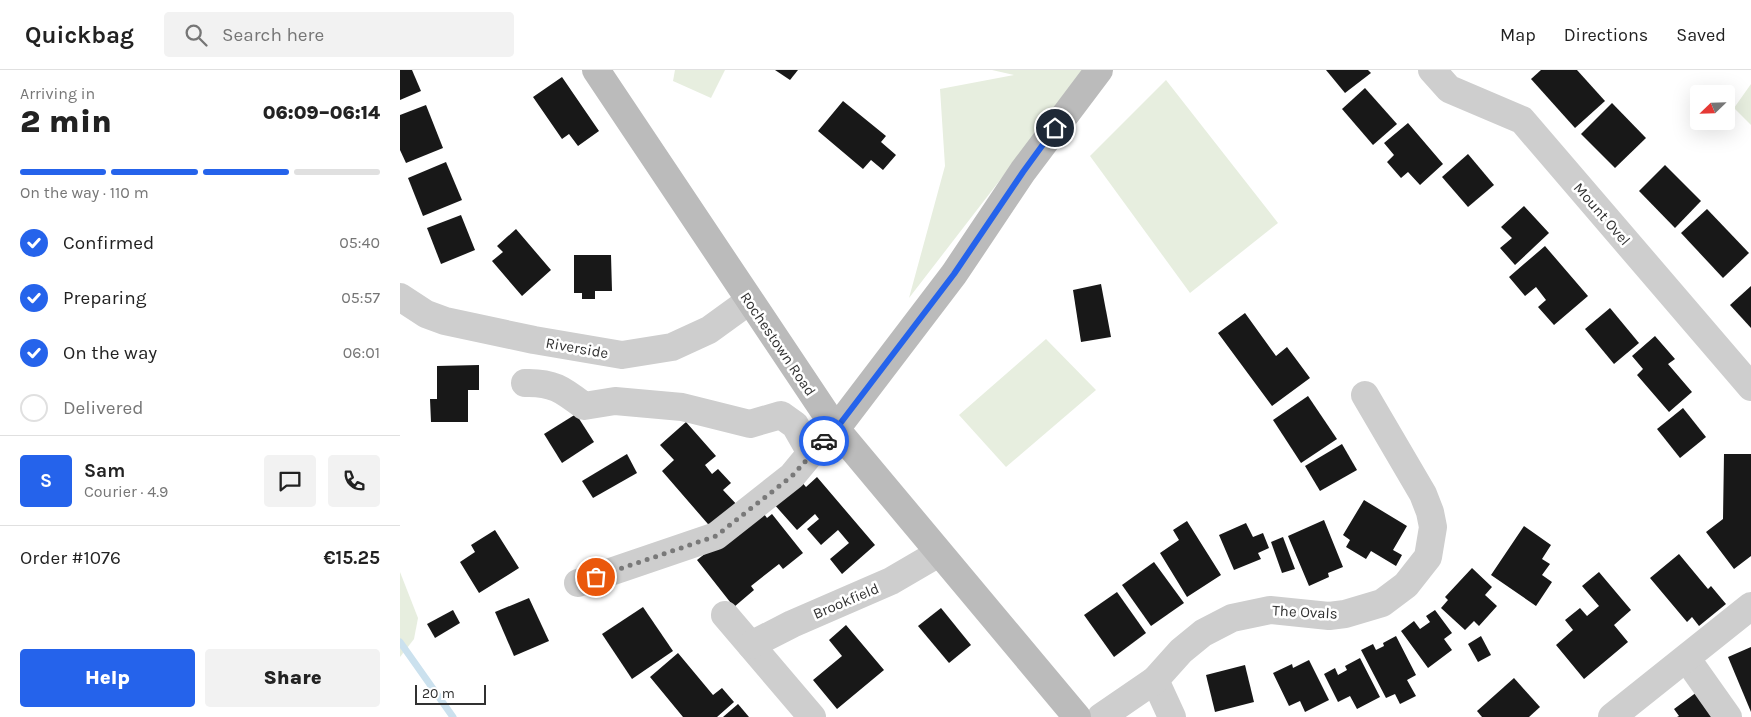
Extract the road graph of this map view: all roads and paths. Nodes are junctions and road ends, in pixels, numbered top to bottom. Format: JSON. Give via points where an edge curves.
{"nodes":[{"id":1,"x":596,"y":70,"type":"edge"},
{"id":2,"x":1098,"y":70,"type":"edge"},
{"id":3,"x":1432,"y":70,"type":"edge"},
{"id":4,"x":400,"y":297,"type":"edge"},
{"id":5,"x":749,"y":301,"type":"junction"},
{"id":6,"x":525,"y":383,"type":"dead end"},
{"id":7,"x":1751,"y":387,"type":"edge"},
{"id":8,"x":1365,"y":395,"type":"dead end"},
{"id":9,"x":836,"y":429,"type":"junction"},
{"id":10,"x":811,"y":453,"type":"junction"},
{"id":11,"x":939,"y":553,"type":"junction"},
{"id":12,"x":578,"y":583,"type":"dead end"},
{"id":13,"x":1751,"y":606,"type":"edge"},
{"id":14,"x":725,"y":615,"type":"dead end"},
{"id":15,"x":751,"y":645,"type":"junction"},
{"id":16,"x":1687,"y":659,"type":"junction"},
{"id":17,"x":1155,"y":680,"type":"junction"},
{"id":18,"x":812,"y":717,"type":"edge"},
{"id":19,"x":1077,"y":717,"type":"edge"},
{"id":20,"x":1101,"y":717,"type":"edge"},
{"id":21,"x":1172,"y":717,"type":"edge"},
{"id":22,"x":1612,"y":717,"type":"edge"},
{"id":23,"x":1728,"y":717,"type":"edge"}],
"edges":[{"from":1,"to":5,"type":"main road","name":"Rochestown Road"},
{"from":2,"to":9,"type":"main road","via":[[954,274]]},
{"from":3,"to":7,"type":"street","name":"Mount Ovel","via":[[1449,89],[1522,120]]},
{"from":4,"to":5,"type":"street","name":"Riverside","via":[[444,321],[622,355],[672,347],[709,330]]},
{"from":5,"to":9,"type":"main road","name":"Rochestown Road"},
{"from":6,"to":10,"type":"street","via":[[545,382],[584,406],[615,402],[682,407],[750,424],[781,416],[795,426]]},
{"from":8,"to":17,"type":"street","name":"The Ovals","via":[[1423,494],[1433,527],[1428,557],[1406,585],[1382,603],[1364,610],[1329,616],[1270,610],[1232,618],[1181,651]]},
{"from":9,"to":10,"type":"street"},
{"from":9,"to":11,"type":"main road","name":"Rochestown Road"},
{"from":10,"to":12,"type":"street","via":[[792,476],[716,536]]},
{"from":11,"to":15,"type":"street","name":"Brookfield","via":[[892,581]]},
{"from":11,"to":19,"type":"main road","name":"Rochestown Road"},
{"from":13,"to":16,"type":"street"},
{"from":14,"to":15,"type":"street"},
{"from":15,"to":18,"type":"street"},
{"from":16,"to":22,"type":"street"},
{"from":16,"to":23,"type":"street"},
{"from":17,"to":20,"type":"street","name":"The Ovals"},
{"from":17,"to":21,"type":"street"}]}
